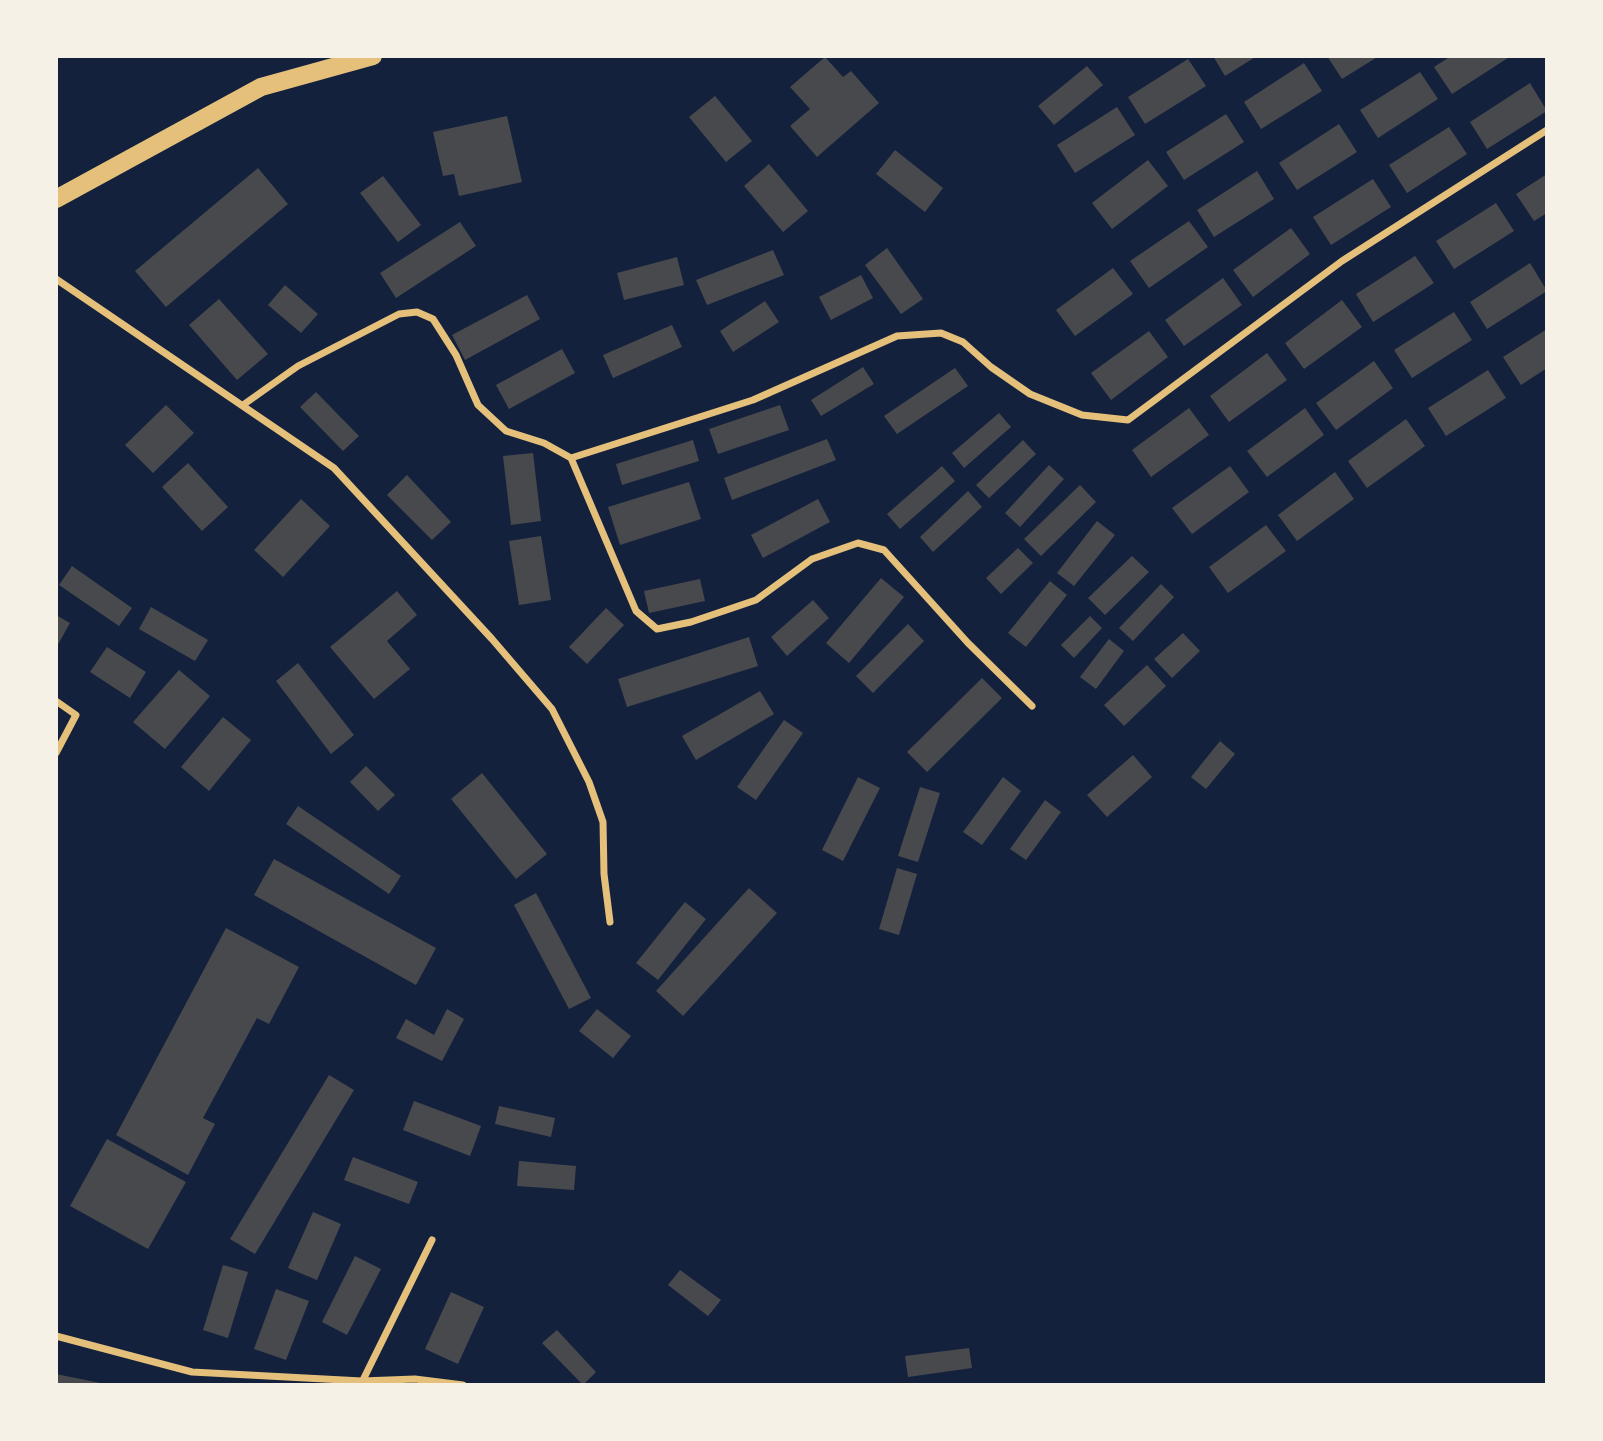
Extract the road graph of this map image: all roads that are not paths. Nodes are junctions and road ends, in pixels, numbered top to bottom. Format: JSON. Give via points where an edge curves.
{"nodes":[{"id":1,"x":373,"y":56,"type":"edge"},
{"id":2,"x":1547,"y":130,"type":"edge"},
{"id":3,"x":56,"y":199,"type":"edge"},
{"id":4,"x":56,"y":279,"type":"edge"},
{"id":5,"x":243,"y":405,"type":"junction"},
{"id":6,"x":571,"y":458,"type":"junction"},
{"id":7,"x":56,"y":701,"type":"edge"},
{"id":8,"x":1032,"y":705,"type":"dead end"},
{"id":9,"x":56,"y":753,"type":"edge"},
{"id":10,"x":610,"y":922,"type":"dead end"},
{"id":11,"x":432,"y":1240,"type":"dead end"},
{"id":12,"x":56,"y":1336,"type":"edge"},
{"id":13,"x":361,"y":1383,"type":"edge"},
{"id":14,"x":463,"y":1385,"type":"edge"}],
"edges":[{"from":1,"to":3,"type":"main road","via":[[261,87]]},
{"from":2,"to":6,"type":"street","via":[[1342,261],[1128,420],[1082,415],[1030,394],[963,342],[941,333],[897,336],[753,400]]},
{"from":4,"to":5,"type":"street"},
{"from":5,"to":6,"type":"street","via":[[298,366],[399,314],[417,312],[433,319],[456,355],[478,405],[506,431]]},
{"from":5,"to":10,"type":"street","via":[[334,468],[552,709],[589,782],[603,822]]},
{"from":6,"to":8,"type":"street","via":[[636,611],[657,629],[756,600],[812,559],[858,543],[884,550]]},
{"from":7,"to":9,"type":"street","via":[[76,715]]},
{"from":11,"to":13,"type":"street"},
{"from":12,"to":13,"type":"street","via":[[192,1372]]},
{"from":13,"to":14,"type":"street","via":[[415,1379]]}]}
